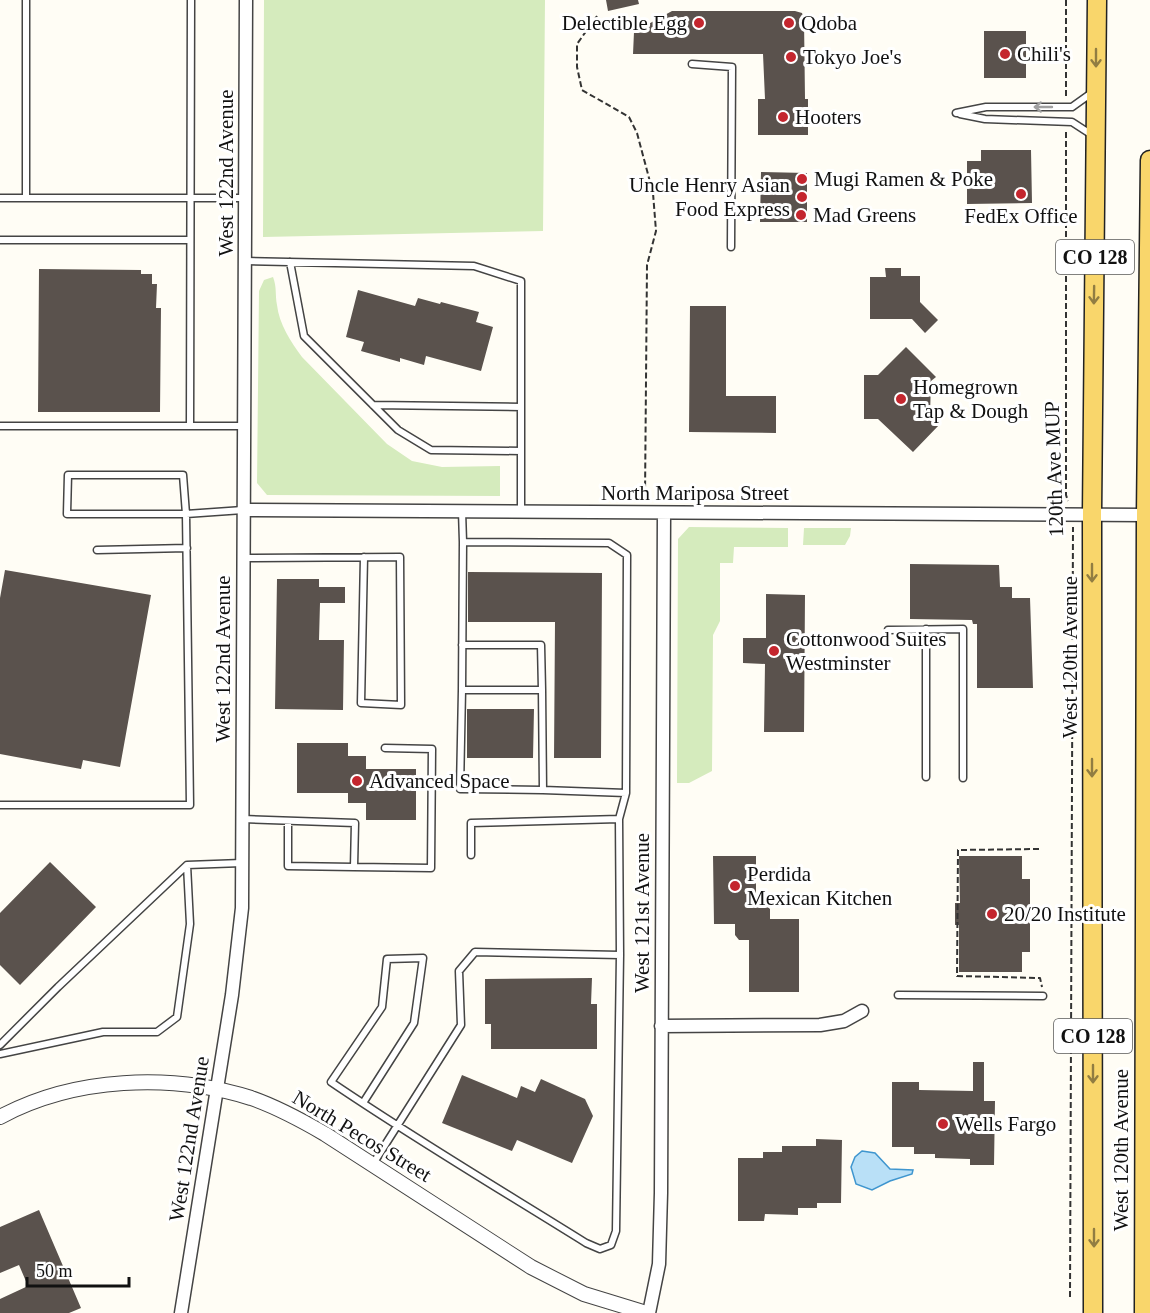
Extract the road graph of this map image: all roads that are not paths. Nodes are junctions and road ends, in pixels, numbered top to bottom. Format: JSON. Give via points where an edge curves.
{"nodes":[{"id":1,"x":26,"y":0,"type":"edge"},
{"id":2,"x":191,"y":0,"type":"edge"},
{"id":3,"x":246,"y":0,"type":"edge"},
{"id":4,"x":1097,"y":0,"type":"edge"},
{"id":5,"x":692,"y":64,"type":"dead end"},
{"id":6,"x":1096,"y":90,"type":"junction"},
{"id":7,"x":1096,"y":137,"type":"junction"},
{"id":8,"x":1150,"y":160,"type":"edge"},
{"id":9,"x":0,"y":198,"type":"edge"},
{"id":10,"x":26,"y":198,"type":"junction"},
{"id":11,"x":190,"y":198,"type":"junction"},
{"id":12,"x":245,"y":198,"type":"junction"},
{"id":13,"x":0,"y":240,"type":"edge"},
{"id":14,"x":190,"y":240,"type":"junction"},
{"id":15,"x":731,"y":247,"type":"dead end"},
{"id":16,"x":245,"y":261,"type":"junction"},
{"id":17,"x":290,"y":262,"type":"junction"},
{"id":18,"x":373,"y":405,"type":"junction"},
{"id":19,"x":521,"y":407,"type":"junction"},
{"id":20,"x":0,"y":426,"type":"edge"},
{"id":21,"x":190,"y":426,"type":"junction"},
{"id":22,"x":244,"y":426,"type":"junction"},
{"id":23,"x":521,"y":452,"type":"junction"},
{"id":24,"x":243,"y":510,"type":"junction"},
{"id":25,"x":462,"y":511,"type":"junction"},
{"id":26,"x":521,"y":512,"type":"junction"},
{"id":27,"x":664,"y":513,"type":"junction"},
{"id":28,"x":186,"y":514,"type":"junction"},
{"id":29,"x":1092,"y":514,"type":"junction"},
{"id":30,"x":1146,"y":515,"type":"junction"},
{"id":31,"x":463,"y":542,"type":"junction"},
{"id":32,"x":187,"y":548,"type":"junction"},
{"id":33,"x":97,"y":550,"type":"dead end"},
{"id":34,"x":243,"y":558,"type":"junction"},
{"id":35,"x":364,"y":558,"type":"junction"},
{"id":36,"x":926,"y":629,"type":"junction"},
{"id":37,"x":888,"y":630,"type":"dead end"},
{"id":38,"x":462,"y":645,"type":"junction"},
{"id":39,"x":462,"y":690,"type":"junction"},
{"id":40,"x":542,"y":690,"type":"junction"},
{"id":41,"x":385,"y":748,"type":"dead end"},
{"id":42,"x":926,"y":777,"type":"dead end"},
{"id":43,"x":963,"y":778,"type":"dead end"},
{"id":44,"x":543,"y":790,"type":"junction"},
{"id":45,"x":626,"y":794,"type":"junction"},
{"id":46,"x":0,"y":805,"type":"edge"},
{"id":47,"x":242,"y":819,"type":"junction"},
{"id":48,"x":619,"y":819,"type":"junction"},
{"id":49,"x":288,"y":821,"type":"junction"},
{"id":50,"x":471,"y":855,"type":"dead end"},
{"id":51,"x":242,"y":863,"type":"junction"},
{"id":52,"x":187,"y":865,"type":"junction"},
{"id":53,"x":354,"y":867,"type":"junction"},
{"id":54,"x":620,"y":955,"type":"junction"},
{"id":55,"x":898,"y":995,"type":"dead end"},
{"id":56,"x":1043,"y":996,"type":"dead end"},
{"id":57,"x":862,"y":1011,"type":"dead end"},
{"id":58,"x":661,"y":1026,"type":"junction"},
{"id":59,"x":0,"y":1045,"type":"edge"},
{"id":60,"x":0,"y":1054,"type":"edge"},
{"id":61,"x":216,"y":1089,"type":"junction"},
{"id":62,"x":363,"y":1103,"type":"junction"},
{"id":63,"x":0,"y":1117,"type":"edge"},
{"id":64,"x":397,"y":1126,"type":"junction"},
{"id":65,"x":372,"y":1164,"type":"junction"},
{"id":66,"x":181,"y":1313,"type":"edge"},
{"id":67,"x":648,"y":1313,"type":"edge"},
{"id":68,"x":1094,"y":1313,"type":"edge"},
{"id":69,"x":1144,"y":1313,"type":"edge"}],
"edges":[{"from":1,"to":10,"type":"lane"},
{"from":2,"to":11,"type":"lane"},
{"from":3,"to":12,"type":"street","name":"West 122nd Avenue"},
{"from":4,"to":6,"type":"main road","name":"West 120th Avenue","number":"CO 128","one_way":true},
{"from":5,"to":15,"type":"lane","via":[[732,67]]},
{"from":6,"to":7,"type":"main road","name":"West 120th Avenue","number":"CO 128"},
{"from":6,"to":7,"type":"lane","one_way":true,"via":[[1072,107],[986,107],[956,113],[985,119],[1072,122]]},
{"from":7,"to":29,"type":"main road","name":"West 120th Avenue","number":"CO 128","one_way":true},
{"from":8,"to":30,"type":"main road","name":"West 120th Avenue","number":"CO 128"},
{"from":9,"to":10,"type":"lane"},
{"from":10,"to":11,"type":"lane"},
{"from":11,"to":12,"type":"lane"},
{"from":11,"to":14,"type":"lane"},
{"from":12,"to":16,"type":"street","name":"West 122nd Avenue"},
{"from":13,"to":14,"type":"lane"},
{"from":14,"to":21,"type":"lane"},
{"from":16,"to":17,"type":"lane"},
{"from":16,"to":22,"type":"street","name":"West 122nd Avenue"},
{"from":17,"to":18,"type":"lane","via":[[304,336]]},
{"from":17,"to":19,"type":"lane","via":[[474,266],[521,281]]},
{"from":18,"to":19,"type":"lane"},
{"from":18,"to":23,"type":"lane","via":[[398,430],[431,450]]},
{"from":19,"to":23,"type":"lane"},
{"from":20,"to":21,"type":"lane"},
{"from":21,"to":22,"type":"lane"},
{"from":22,"to":24,"type":"street","name":"West 122nd Avenue"},
{"from":23,"to":26,"type":"lane"},
{"from":24,"to":25,"type":"street","name":"North Mariposa Street"},
{"from":24,"to":28,"type":"lane"},
{"from":24,"to":34,"type":"street","name":"West 122nd Avenue"},
{"from":25,"to":26,"type":"street","name":"North Mariposa Street"},
{"from":25,"to":31,"type":"lane"},
{"from":26,"to":27,"type":"street","name":"North Mariposa Street"},
{"from":27,"to":29,"type":"street","name":"North Mariposa Street"},
{"from":27,"to":58,"type":"street","name":"West 121st Avenue"},
{"from":28,"to":28,"type":"lane","via":[[67,514],[68,475],[183,475]]},
{"from":28,"to":32,"type":"lane"},
{"from":29,"to":30,"type":"street","name":"North Mariposa Street"},
{"from":29,"to":68,"type":"main road","name":"West 120th Avenue","number":"CO 128","one_way":true},
{"from":30,"to":69,"type":"main road","name":"West 120th Avenue","number":"CO 128"},
{"from":31,"to":38,"type":"lane"},
{"from":31,"to":45,"type":"lane","via":[[609,543],[627,555]]},
{"from":32,"to":33,"type":"lane"},
{"from":32,"to":46,"type":"lane","via":[[190,804]]},
{"from":34,"to":35,"type":"lane"},
{"from":34,"to":47,"type":"street","name":"West 122nd Avenue"},
{"from":35,"to":35,"type":"lane","via":[[400,558],[401,705],[361,703]]},
{"from":36,"to":37,"type":"lane"},
{"from":36,"to":42,"type":"lane"},
{"from":36,"to":43,"type":"lane","via":[[963,628]]},
{"from":38,"to":39,"type":"lane"},
{"from":38,"to":40,"type":"lane","via":[[541,645]]},
{"from":39,"to":40,"type":"lane"},
{"from":39,"to":44,"type":"lane","via":[[460,789]]},
{"from":40,"to":44,"type":"lane"},
{"from":41,"to":53,"type":"lane","via":[[432,749],[430,868]]},
{"from":44,"to":45,"type":"lane"},
{"from":45,"to":48,"type":"lane"},
{"from":47,"to":49,"type":"lane"},
{"from":47,"to":51,"type":"street","name":"West 122nd Avenue"},
{"from":48,"to":50,"type":"lane","via":[[471,823]]},
{"from":48,"to":54,"type":"lane"},
{"from":49,"to":53,"type":"lane","via":[[288,866]]},
{"from":49,"to":53,"type":"lane","via":[[355,823]]},
{"from":51,"to":52,"type":"lane"},
{"from":51,"to":61,"type":"street","name":"West 122nd Avenue","via":[[238,955]]},
{"from":52,"to":59,"type":"lane"},
{"from":52,"to":60,"type":"lane","via":[[190,924],[177,1017],[157,1032],[103,1032]]},
{"from":54,"to":64,"type":"lane","via":[[475,952],[459,971],[461,1025]]},
{"from":54,"to":64,"type":"lane","via":[[616,1231],[611,1245],[600,1249],[586,1243]]},
{"from":55,"to":56,"type":"lane"},
{"from":57,"to":58,"type":"street","via":[[844,1021],[820,1025]]},
{"from":58,"to":67,"type":"street","name":"West 121st Avenue","via":[[660,1238],[658,1271]]},
{"from":61,"to":63,"type":"street","name":"North Pecos Street","via":[[159,1083],[115,1084],[54,1095]]},
{"from":61,"to":65,"type":"street","name":"North Pecos Street","via":[[251,1098],[298,1118]]},
{"from":61,"to":66,"type":"street","name":"West 122nd Avenue"},
{"from":62,"to":62,"type":"lane","via":[[331,1082],[381,1007],[387,959],[423,958],[414,1023]]},
{"from":62,"to":64,"type":"lane"},
{"from":64,"to":65,"type":"lane"},
{"from":65,"to":67,"type":"street","name":"North Pecos Street","via":[[568,1287]]}]}
